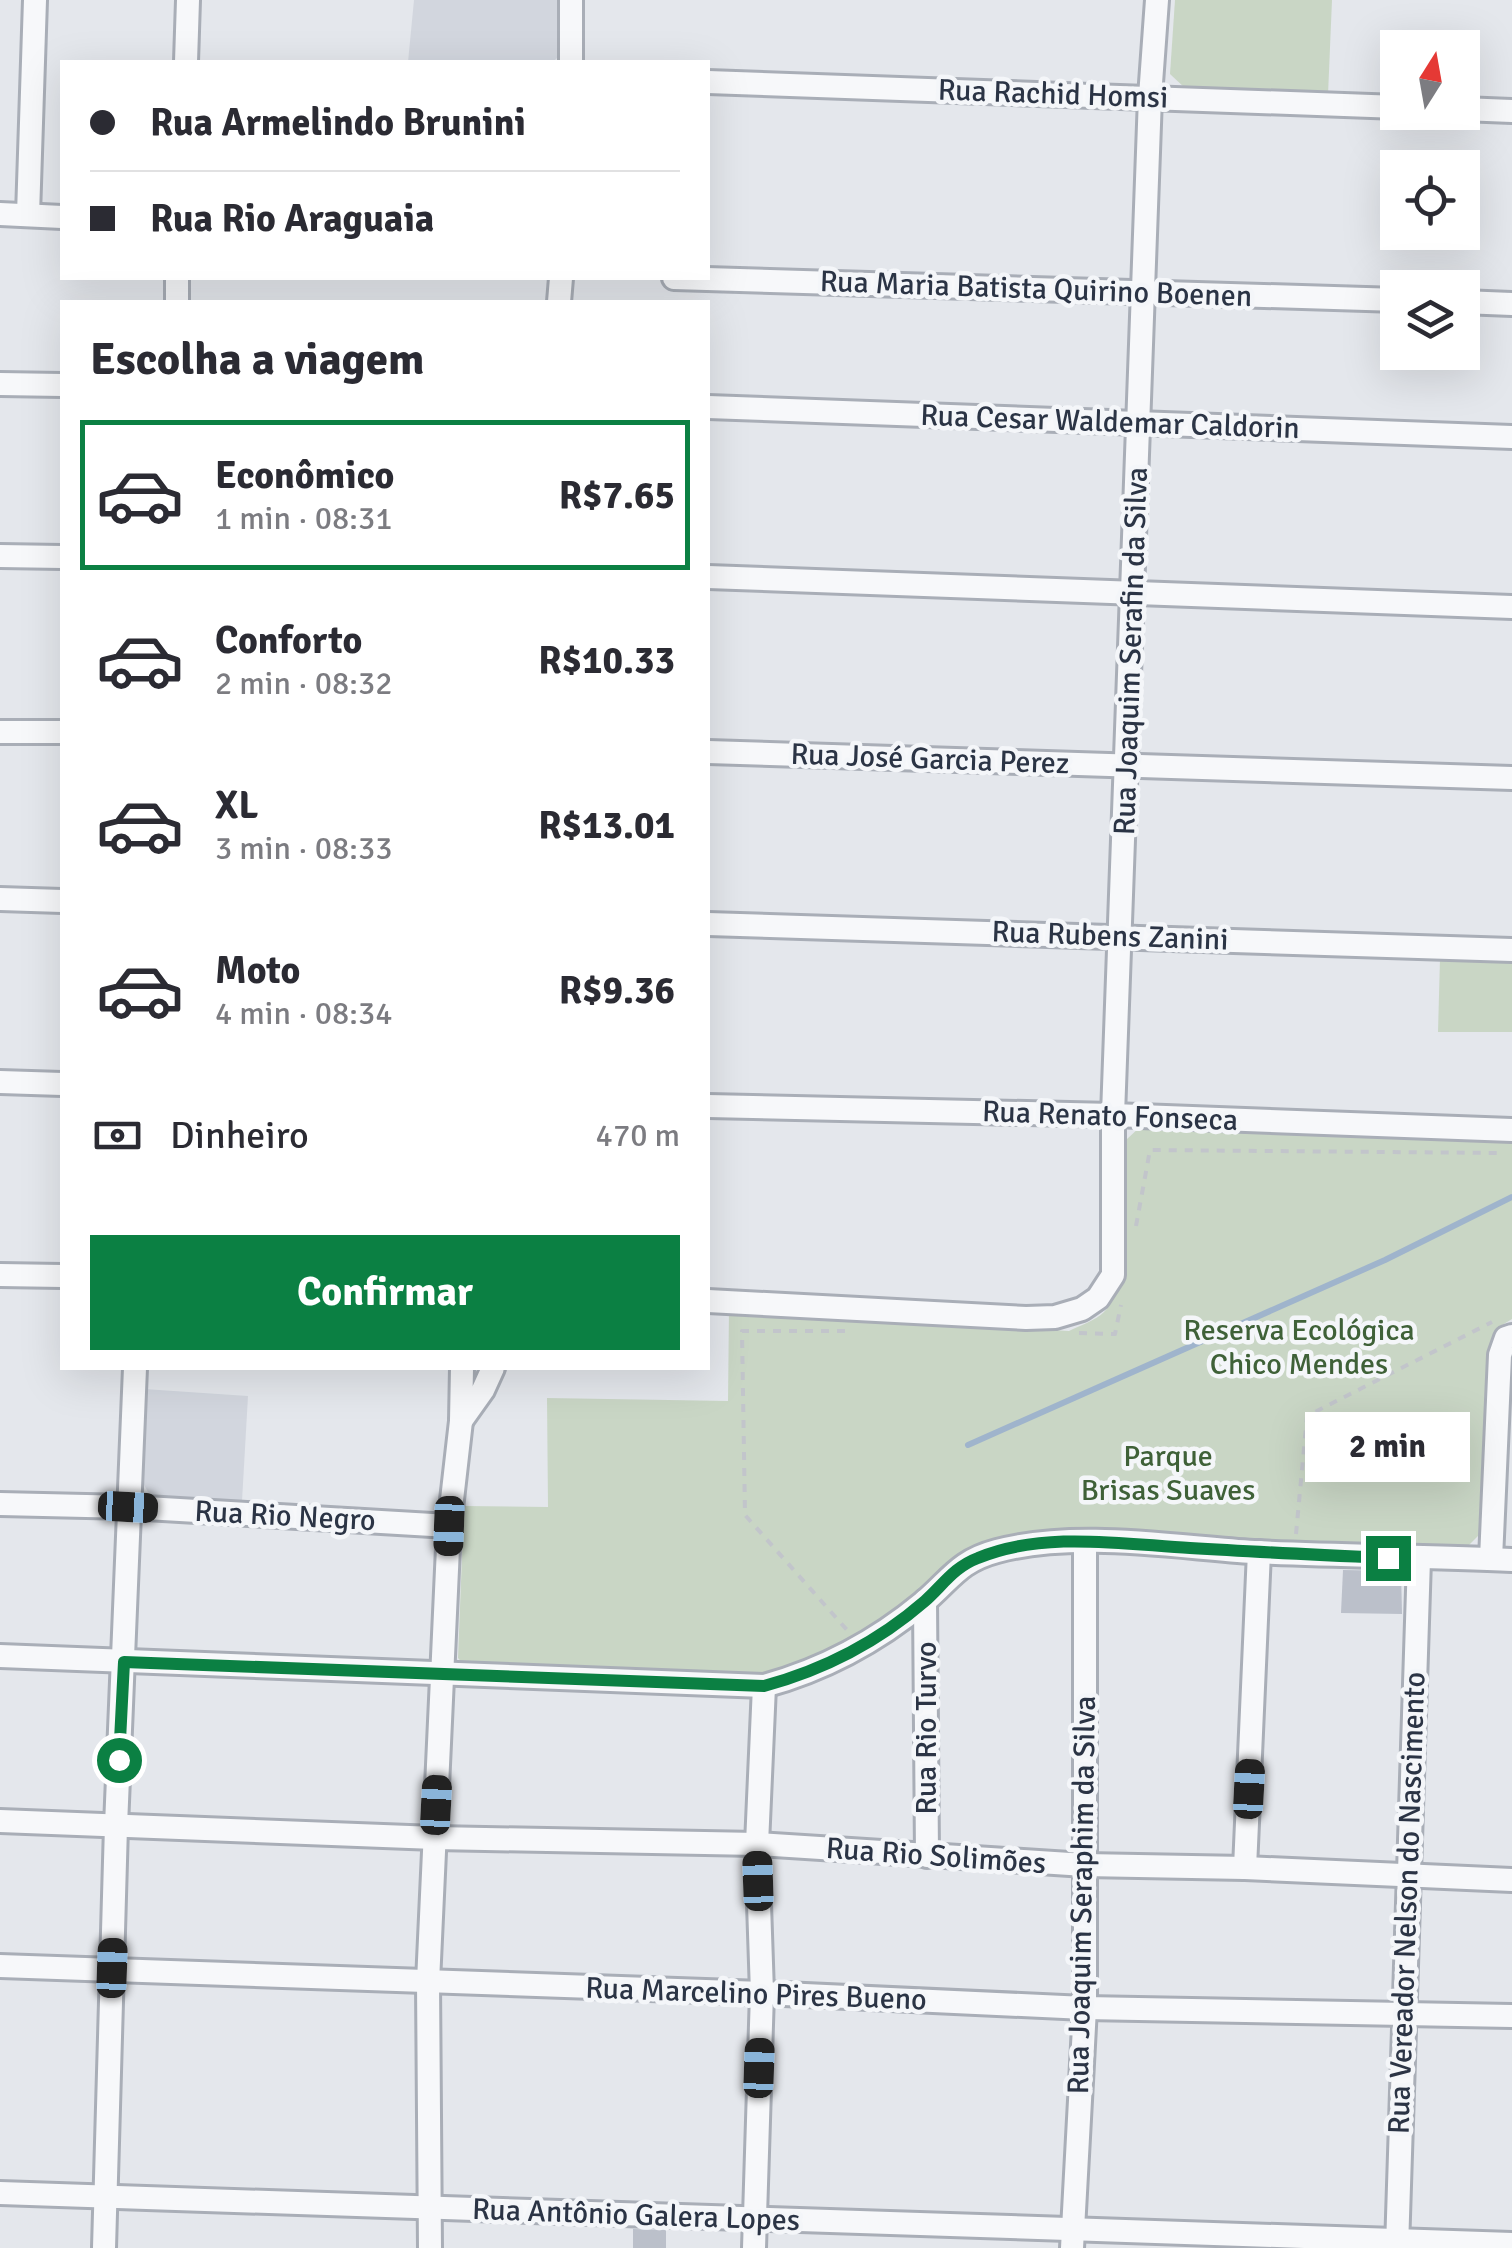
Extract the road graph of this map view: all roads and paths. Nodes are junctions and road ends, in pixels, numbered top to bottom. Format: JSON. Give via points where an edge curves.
{"nodes":[{"id":1,"x":35,"y":0,"type":"edge"},
{"id":2,"x":188,"y":0,"type":"edge"},
{"id":3,"x":570,"y":0,"type":"edge"},
{"id":4,"x":1157,"y":0,"type":"edge"},
{"id":5,"x":186,"y":60,"type":"edge"},
{"id":6,"x":571,"y":60,"type":"edge"},
{"id":7,"x":710,"y":82,"type":"edge"},
{"id":8,"x":1150,"y":97,"type":"junction"},
{"id":9,"x":1380,"y":106,"type":"edge"},
{"id":10,"x":1480,"y":111,"type":"edge"},
{"id":11,"x":1512,"y":112,"type":"edge"},
{"id":12,"x":0,"y":214,"type":"edge"},
{"id":13,"x":28,"y":215,"type":"junction"},
{"id":14,"x":60,"y":217,"type":"edge"},
{"id":15,"x":710,"y":279,"type":"edge"},
{"id":16,"x":1144,"y":293,"type":"junction"},
{"id":17,"x":1380,"y":300,"type":"edge"},
{"id":18,"x":1480,"y":303,"type":"edge"},
{"id":19,"x":1512,"y":304,"type":"edge"},
{"id":20,"x":0,"y":384,"type":"edge"},
{"id":21,"x":60,"y":385,"type":"edge"},
{"id":22,"x":710,"y":407,"type":"edge"},
{"id":23,"x":1139,"y":424,"type":"junction"},
{"id":24,"x":1512,"y":437,"type":"edge"},
{"id":25,"x":0,"y":556,"type":"edge"},
{"id":26,"x":60,"y":557,"type":"edge"},
{"id":27,"x":710,"y":577,"type":"edge"},
{"id":28,"x":1134,"y":592,"type":"junction"},
{"id":29,"x":1512,"y":607,"type":"edge"},
{"id":30,"x":0,"y":732,"type":"edge"},
{"id":31,"x":60,"y":732,"type":"edge"},
{"id":32,"x":710,"y":752,"type":"edge"},
{"id":33,"x":1128,"y":766,"type":"junction"},
{"id":34,"x":1512,"y":778,"type":"edge"},
{"id":35,"x":0,"y":900,"type":"edge"},
{"id":36,"x":60,"y":901,"type":"edge"},
{"id":37,"x":710,"y":924,"type":"edge"},
{"id":38,"x":1121,"y":936,"type":"junction"},
{"id":39,"x":1512,"y":950,"type":"edge"},
{"id":40,"x":0,"y":1082,"type":"edge"},
{"id":41,"x":60,"y":1084,"type":"edge"},
{"id":42,"x":710,"y":1106,"type":"edge"},
{"id":43,"x":1113,"y":1114,"type":"junction"},
{"id":44,"x":1512,"y":1130,"type":"edge"},
{"id":45,"x":1512,"y":1153,"type":"edge"},
{"id":46,"x":1133,"y":1242,"type":"dead end"},
{"id":47,"x":0,"y":1275,"type":"edge"},
{"id":48,"x":60,"y":1276,"type":"edge"},
{"id":49,"x":1122,"y":1297,"type":"dead end"},
{"id":50,"x":710,"y":1301,"type":"edge"},
{"id":51,"x":1508,"y":1330,"type":"edge"},
{"id":52,"x":860,"y":1332,"type":"dead end"},
{"id":53,"x":1076,"y":1333,"type":"dead end"},
{"id":54,"x":135,"y":1370,"type":"edge"},
{"id":55,"x":462,"y":1370,"type":"edge"},
{"id":56,"x":492,"y":1370,"type":"edge"},
{"id":57,"x":460,"y":1420,"type":"junction"},
{"id":58,"x":0,"y":1504,"type":"edge"},
{"id":59,"x":128,"y":1507,"type":"junction"},
{"id":60,"x":449,"y":1526,"type":"junction"},
{"id":61,"x":1296,"y":1532,"type":"dead end"},
{"id":62,"x":1085,"y":1542,"type":"junction"},
{"id":63,"x":1260,"y":1552,"type":"junction"},
{"id":64,"x":1420,"y":1559,"type":"junction"},
{"id":65,"x":1501,"y":1559,"type":"edge"},
{"id":66,"x":926,"y":1601,"type":"junction"},
{"id":67,"x":853,"y":1637,"type":"dead end"},
{"id":68,"x":0,"y":1656,"type":"edge"},
{"id":69,"x":124,"y":1662,"type":"junction"},
{"id":70,"x":443,"y":1676,"type":"junction"},
{"id":71,"x":764,"y":1686,"type":"junction"},
{"id":72,"x":0,"y":1821,"type":"edge"},
{"id":73,"x":116,"y":1826,"type":"junction"},
{"id":74,"x":435,"y":1838,"type":"junction"},
{"id":75,"x":757,"y":1844,"type":"junction"},
{"id":76,"x":926,"y":1856,"type":"junction"},
{"id":77,"x":1085,"y":1866,"type":"junction"},
{"id":78,"x":1245,"y":1868,"type":"junction"},
{"id":79,"x":1408,"y":1875,"type":"junction"},
{"id":80,"x":1512,"y":1880,"type":"edge"},
{"id":81,"x":0,"y":1966,"type":"edge"},
{"id":82,"x":112,"y":1968,"type":"junction"},
{"id":83,"x":428,"y":1982,"type":"junction"},
{"id":84,"x":762,"y":1993,"type":"junction"},
{"id":85,"x":1085,"y":2008,"type":"junction"},
{"id":86,"x":1402,"y":2012,"type":"junction"},
{"id":87,"x":1512,"y":2016,"type":"edge"},
{"id":88,"x":0,"y":2193,"type":"edge"},
{"id":89,"x":106,"y":2196,"type":"junction"},
{"id":90,"x":431,"y":2208,"type":"junction"},
{"id":91,"x":754,"y":2220,"type":"junction"},
{"id":92,"x":1072,"y":2238,"type":"edge"},
{"id":93,"x":1397,"y":2244,"type":"edge"},
{"id":94,"x":1512,"y":2244,"type":"edge"},
{"id":95,"x":104,"y":2248,"type":"edge"},
{"id":96,"x":430,"y":2248,"type":"edge"},
{"id":97,"x":754,"y":2248,"type":"edge"}],
"edges":[{"from":1,"to":13,"type":"street"},
{"from":2,"to":5,"type":"street"},
{"from":3,"to":6,"type":"street"},
{"from":4,"to":8,"type":"street","name":"Rua Joaquim Serafin da Silva"},
{"from":7,"to":8,"type":"street","name":"Rua Rachid Homsi"},
{"from":8,"to":9,"type":"street","name":"Rua Rachid Homsi"},
{"from":8,"to":16,"type":"street","name":"Rua Joaquim Serafin da Silva"},
{"from":10,"to":11,"type":"street"},
{"from":12,"to":13,"type":"street"},
{"from":13,"to":14,"type":"street"},
{"from":15,"to":16,"type":"street","name":"Rua Maria Batista Quirino Boenen"},
{"from":16,"to":17,"type":"street","name":"Rua Maria Batista Quirino Boenen"},
{"from":16,"to":23,"type":"street","name":"Rua Joaquim Serafin da Silva"},
{"from":18,"to":19,"type":"street"},
{"from":20,"to":21,"type":"street"},
{"from":22,"to":23,"type":"street","name":"Rua Cesar Waldemar Caldorin"},
{"from":23,"to":24,"type":"street","name":"Rua Cesar Waldemar Caldorin"},
{"from":23,"to":28,"type":"street","name":"Rua Joaquim Serafin da Silva"},
{"from":25,"to":26,"type":"street"},
{"from":27,"to":28,"type":"street"},
{"from":28,"to":29,"type":"street"},
{"from":28,"to":33,"type":"street","name":"Rua Joaquim Serafin da Silva"},
{"from":30,"to":31,"type":"street"},
{"from":32,"to":33,"type":"street","name":"Rua José Garcia Perez"},
{"from":33,"to":34,"type":"street","name":"Rua José Garcia Perez"},
{"from":33,"to":38,"type":"street","name":"Rua Joaquim Serafin da Silva"},
{"from":35,"to":36,"type":"street"},
{"from":37,"to":38,"type":"street","name":"Rua Rubens Zanini"},
{"from":38,"to":39,"type":"street","name":"Rua Rubens Zanini"},
{"from":38,"to":43,"type":"street","name":"Rua Joaquim Serafin da Silva"},
{"from":40,"to":41,"type":"street"},
{"from":42,"to":43,"type":"street","name":"Rua Renato Fonseca"},
{"from":43,"to":44,"type":"street","name":"Rua Renato Fonseca"},
{"from":43,"to":50,"type":"street","name":"Rua Joaquim Serafin da Silva","via":[[1112,1275],[1082,1309],[1026,1318]]},
{"from":45,"to":46,"type":"path","via":[[1150,1150]]},
{"from":47,"to":48,"type":"street"},
{"from":49,"to":53,"type":"path","via":[[1115,1334]]},
{"from":51,"to":61,"type":"path","via":[[1307,1416]]},
{"from":51,"to":65,"type":"street","via":[[1500,1355]]},
{"from":52,"to":67,"type":"path","via":[[742,1330],[745,1514]]},
{"from":54,"to":59,"type":"street"},
{"from":55,"to":57,"type":"street"},
{"from":56,"to":57,"type":"street"},
{"from":57,"to":60,"type":"street"},
{"from":58,"to":59,"type":"street","name":"Rua Rio Negro"},
{"from":59,"to":60,"type":"street","name":"Rua Rio Negro"},
{"from":59,"to":69,"type":"street"},
{"from":60,"to":70,"type":"street"},
{"from":62,"to":63,"type":"street"},
{"from":62,"to":66,"type":"street","via":[[998,1550],[951,1574]]},
{"from":62,"to":77,"type":"street","name":"Rua Joaquim Seraphim da Silva"},
{"from":63,"to":64,"type":"street"},
{"from":63,"to":78,"type":"street"},
{"from":64,"to":65,"type":"street"},
{"from":64,"to":79,"type":"street","name":"Rua Vereador Nelson do Nascimento"},
{"from":66,"to":71,"type":"street","via":[[856,1650]]},
{"from":66,"to":76,"type":"street","name":"Rua Rio Turvo"},
{"from":68,"to":69,"type":"street"},
{"from":69,"to":70,"type":"street"},
{"from":69,"to":73,"type":"street"},
{"from":70,"to":71,"type":"street"},
{"from":70,"to":74,"type":"street"},
{"from":71,"to":75,"type":"street"},
{"from":72,"to":73,"type":"street","name":"Rua Rio Solimões"},
{"from":73,"to":74,"type":"street","name":"Rua Rio Solimões"},
{"from":73,"to":82,"type":"street"},
{"from":74,"to":75,"type":"street","name":"Rua Rio Solimões"},
{"from":74,"to":83,"type":"street"},
{"from":75,"to":76,"type":"street","name":"Rua Rio Solimões"},
{"from":75,"to":84,"type":"street"},
{"from":76,"to":77,"type":"street","name":"Rua Rio Solimões"},
{"from":77,"to":78,"type":"street","name":"Rua Rio Solimões"},
{"from":77,"to":85,"type":"street","name":"Rua Joaquim Seraphim da Silva"},
{"from":78,"to":79,"type":"street","name":"Rua Rio Solimões"},
{"from":79,"to":80,"type":"street","name":"Rua Rio Solimões"},
{"from":79,"to":86,"type":"street","name":"Rua Vereador Nelson do Nascimento"},
{"from":81,"to":82,"type":"street","name":"Rua Marcelino Pires Bueno"},
{"from":82,"to":83,"type":"street","name":"Rua Marcelino Pires Bueno"},
{"from":82,"to":89,"type":"street"},
{"from":83,"to":84,"type":"street","name":"Rua Marcelino Pires Bueno"},
{"from":83,"to":90,"type":"street"},
{"from":84,"to":85,"type":"street","name":"Rua Marcelino Pires Bueno"},
{"from":84,"to":91,"type":"street"},
{"from":85,"to":86,"type":"street","name":"Rua Marcelino Pires Bueno"},
{"from":85,"to":92,"type":"street","name":"Rua Joaquim Seraphim da Silva"},
{"from":86,"to":87,"type":"street","name":"Rua Marcelino Pires Bueno"},
{"from":86,"to":93,"type":"street","name":"Rua Vereador Nelson do Nascimento"},
{"from":88,"to":89,"type":"street","name":"Rua Antônio Galera Lopes"},
{"from":89,"to":90,"type":"street","name":"Rua Antônio Galera Lopes"},
{"from":89,"to":95,"type":"street"},
{"from":90,"to":91,"type":"street","name":"Rua Antônio Galera Lopes"},
{"from":90,"to":96,"type":"street"},
{"from":91,"to":92,"type":"street","name":"Rua Antônio Galera Lopes"},
{"from":91,"to":97,"type":"street"},
{"from":92,"to":93,"type":"street","name":"Rua Antônio Galera Lopes"},
{"from":93,"to":94,"type":"street","name":"Rua Antônio Galera Lopes"}]}
